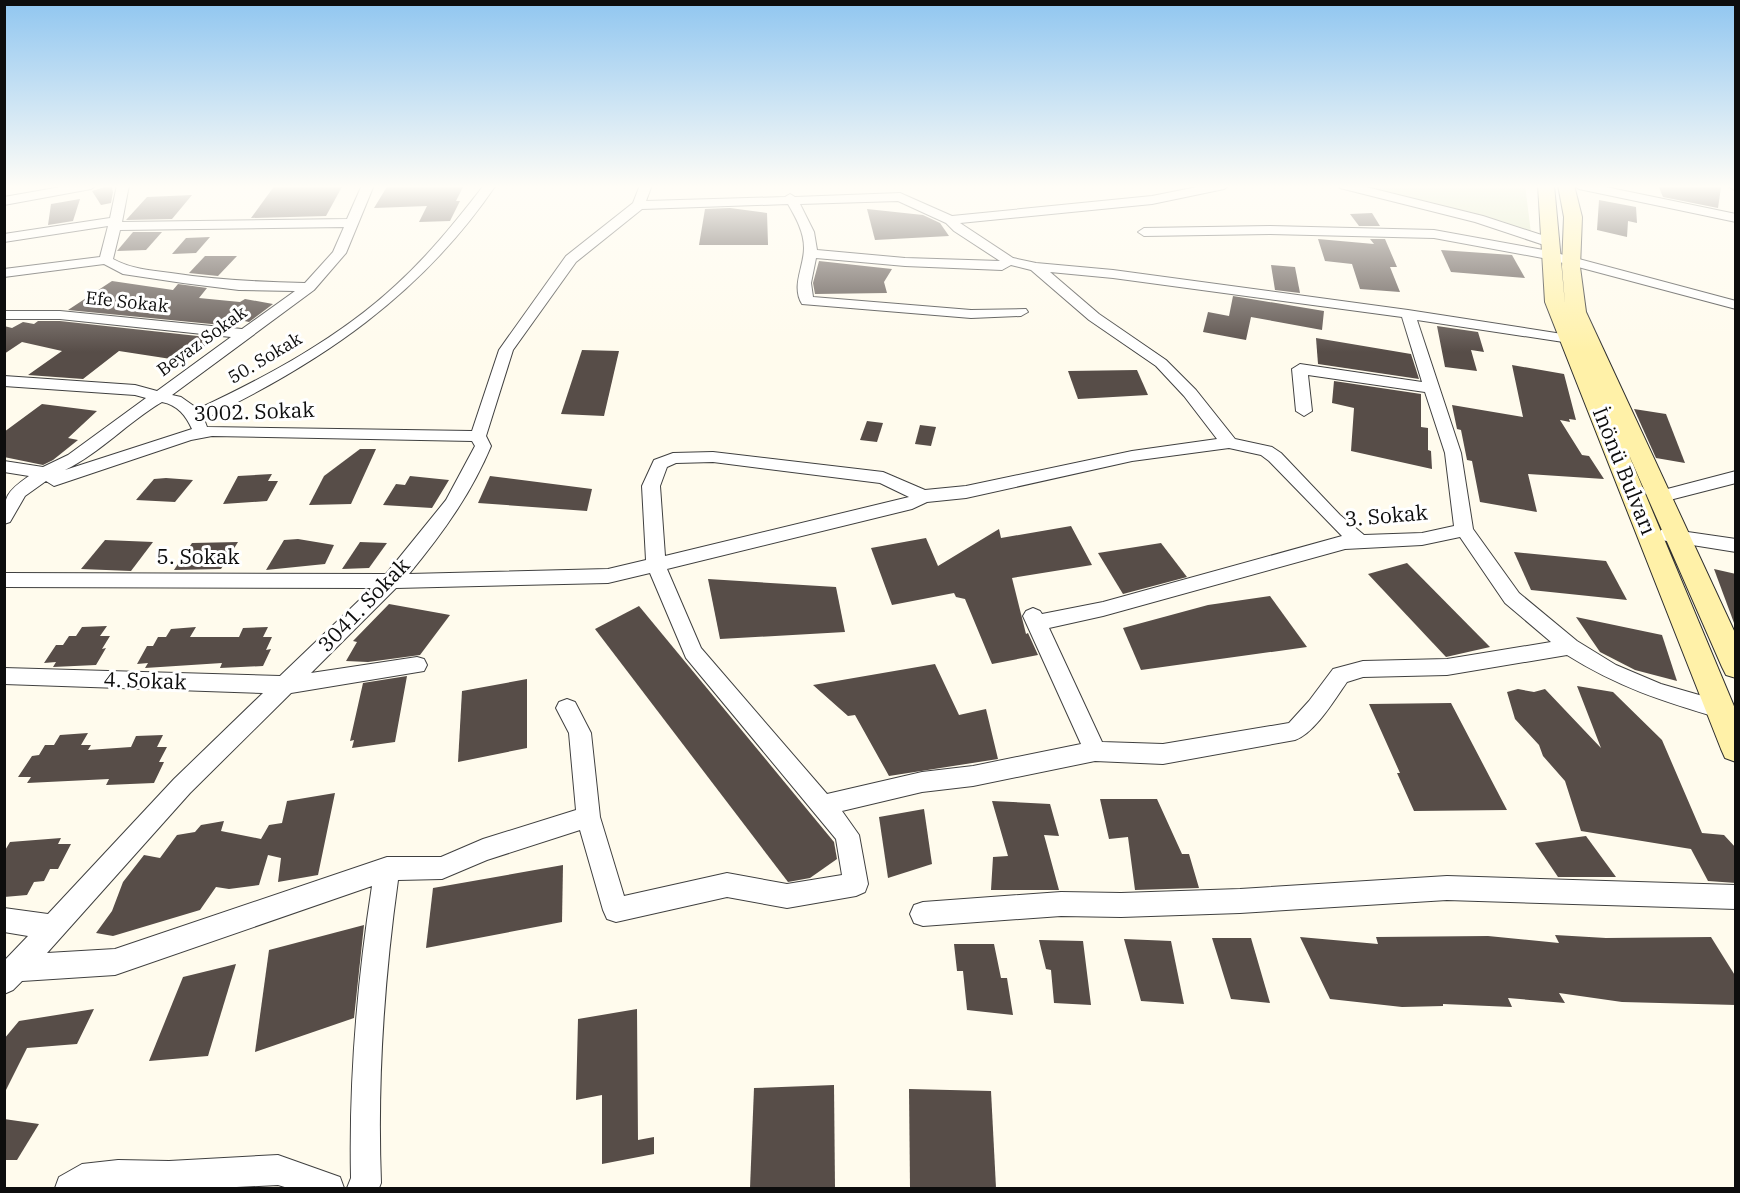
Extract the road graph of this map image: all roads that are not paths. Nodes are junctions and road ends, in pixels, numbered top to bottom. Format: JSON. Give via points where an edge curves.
{"nodes":[{"id":1,"x":112,"y":241,"type":"edge"},
{"id":2,"x":344,"y":241,"type":"edge"},
{"id":3,"x":444,"y":241,"type":"edge"},
{"id":4,"x":594,"y":241,"type":"edge"},
{"id":5,"x":808,"y":241,"type":"edge"},
{"id":6,"x":978,"y":241,"type":"edge"},
{"id":7,"x":1480,"y":241,"type":"edge"},
{"id":8,"x":1530,"y":241,"type":"edge"},
{"id":9,"x":1555,"y":241,"type":"edge"},
{"id":10,"x":1562,"y":241,"type":"edge"},
{"id":11,"x":1557,"y":252,"type":"junction"},
{"id":12,"x":810,"y":253,"type":"junction"},
{"id":13,"x":106,"y":260,"type":"junction"},
{"id":14,"x":1009,"y":261,"type":"junction"},
{"id":15,"x":1036,"y":267,"type":"junction"},
{"id":16,"x":4,"y":273,"type":"edge"},
{"id":17,"x":309,"y":287,"type":"junction"},
{"id":18,"x":1736,"y":305,"type":"edge"},
{"id":19,"x":1022,"y":312,"type":"dead end"},
{"id":20,"x":1408,"y":314,"type":"junction"},
{"id":21,"x":4,"y":315,"type":"edge"},
{"id":22,"x":244,"y":334,"type":"junction"},
{"id":23,"x":1570,"y":339,"type":"junction"},
{"id":24,"x":4,"y":381,"type":"edge"},
{"id":25,"x":1432,"y":388,"type":"junction"},
{"id":26,"x":160,"y":396,"type":"junction"},
{"id":27,"x":1304,"y":411,"type":"dead end"},
{"id":28,"x":198,"y":425,"type":"junction"},
{"id":29,"x":478,"y":436,"type":"junction"},
{"id":30,"x":1229,"y":444,"type":"junction"},
{"id":31,"x":4,"y":466,"type":"edge"},
{"id":32,"x":45,"y":473,"type":"junction"},
{"id":33,"x":1736,"y":477,"type":"edge"},
{"id":34,"x":11,"y":495,"type":"edge"},
{"id":35,"x":923,"y":496,"type":"junction"},
{"id":36,"x":1658,"y":497,"type":"junction"},
{"id":37,"x":4,"y":518,"type":"edge"},
{"id":38,"x":1464,"y":530,"type":"junction"},
{"id":39,"x":1649,"y":534,"type":"junction"},
{"id":40,"x":1678,"y":536,"type":"junction"},
{"id":41,"x":1359,"y":541,"type":"junction"},
{"id":42,"x":1736,"y":546,"type":"edge"},
{"id":43,"x":656,"y":564,"type":"junction"},
{"id":44,"x":4,"y":580,"type":"edge"},
{"id":45,"x":392,"y":581,"type":"junction"},
{"id":46,"x":1570,"y":647,"type":"junction"},
{"id":47,"x":417,"y":664,"type":"dead end"},
{"id":48,"x":1736,"y":667,"type":"edge"},
{"id":49,"x":4,"y":676,"type":"edge"},
{"id":50,"x":285,"y":685,"type":"junction"},
{"id":51,"x":567,"y":708,"type":"dead end"},
{"id":52,"x":1719,"y":709,"type":"junction"},
{"id":53,"x":1736,"y":749,"type":"edge"},
{"id":54,"x":1095,"y":751,"type":"junction"},
{"id":55,"x":823,"y":805,"type":"junction"},
{"id":56,"x":588,"y":817,"type":"junction"},
{"id":57,"x":387,"y":868,"type":"junction"},
{"id":58,"x":1736,"y":897,"type":"edge"},
{"id":59,"x":923,"y":914,"type":"dead end"},
{"id":60,"x":4,"y":920,"type":"edge"},
{"id":61,"x":52,"y":927,"type":"junction"},
{"id":62,"x":10,"y":975,"type":"edge"},
{"id":63,"x":76,"y":1184,"type":"edge"},
{"id":64,"x":329,"y":1188,"type":"edge"},
{"id":65,"x":362,"y":1188,"type":"edge"}],
"edges":[{"from":1,"to":13,"type":"street"},
{"from":2,"to":17,"type":"street","name":"Beyaz Sokak","via":[[339,253]]},
{"from":3,"to":28,"type":"street","name":"50. Sokak","via":[[387,300]]},
{"from":4,"to":29,"type":"street","name":"3041. Sokak","via":[[571,259],[506,350]]},
{"from":5,"to":12,"type":"street"},
{"from":6,"to":14,"type":"street"},
{"from":7,"to":11,"type":"street"},
{"from":8,"to":11,"type":"street"},
{"from":9,"to":11,"type":"main road","name":"İnönü Bulvarı"},
{"from":10,"to":11,"type":"main road","name":"İnönü Bulvarı"},
{"from":11,"to":18,"type":"street"},
{"from":11,"to":23,"type":"main road","name":"İnönü Bulvarı","via":[[1555,302]]},
{"from":11,"to":36,"type":"main road","name":"İnönü Bulvarı","via":[[1576,312]]},
{"from":12,"to":14,"type":"street","via":[[1002,266]]},
{"from":12,"to":19,"type":"street","via":[[803,291],[807,301],[971,314]]},
{"from":13,"to":16,"type":"street"},
{"from":13,"to":17,"type":"street","via":[[123,270],[239,286]]},
{"from":14,"to":15,"type":"street"},
{"from":15,"to":20,"type":"street"},
{"from":15,"to":30,"type":"street","via":[[1094,317],[1161,363]]},
{"from":17,"to":22,"type":"street","name":"Beyaz Sokak"},
{"from":20,"to":23,"type":"street"},
{"from":20,"to":25,"type":"street"},
{"from":21,"to":22,"type":"street","name":"Efe Sokak","via":[[60,315]]},
{"from":22,"to":26,"type":"street","name":"Beyaz Sokak"},
{"from":23,"to":39,"type":"main road","name":"İnönü Bulvarı"},
{"from":24,"to":26,"type":"street","via":[[135,390]]},
{"from":25,"to":27,"type":"street","via":[[1300,369]]},
{"from":25,"to":38,"type":"street","via":[[1453,453]]},
{"from":26,"to":28,"type":"street","via":[[175,400]]},
{"from":26,"to":32,"type":"street","name":"Beyaz Sokak","via":[[74,459]]},
{"from":28,"to":29,"type":"street","name":"3002. Sokak","via":[[212,431]]},
{"from":28,"to":34,"type":"street","name":"3002. Sokak","via":[[188,435]]},
{"from":29,"to":45,"type":"street","name":"3041. Sokak","via":[[483,446],[460,492]]},
{"from":30,"to":35,"type":"street","via":[[1132,456],[966,492]]},
{"from":30,"to":41,"type":"street","via":[[1266,451],[1275,457]]},
{"from":31,"to":32,"type":"street"},
{"from":32,"to":34,"type":"street","name":"Beyaz Sokak"},
{"from":33,"to":36,"type":"street"},
{"from":34,"to":37,"type":"street"},
{"from":35,"to":43,"type":"street","name":"5. Sokak","via":[[912,503]]},
{"from":35,"to":43,"type":"street","via":[[883,477],[713,457],[673,458],[660,464],[651,486]]},
{"from":36,"to":40,"type":"main road","name":"İnönü Bulvarı"},
{"from":38,"to":41,"type":"street","name":"3. Sokak","via":[[1422,540]]},
{"from":38,"to":46,"type":"street","via":[[1512,598]]},
{"from":39,"to":40,"type":"street"},
{"from":39,"to":52,"type":"main road","name":"İnönü Bulvarı"},
{"from":40,"to":42,"type":"street"},
{"from":40,"to":48,"type":"main road","name":"İnönü Bulvarı"},
{"from":41,"to":54,"type":"street","name":"3. Sokak","via":[[1103,609],[1035,620]]},
{"from":43,"to":45,"type":"street","name":"5. Sokak","via":[[608,576]]},
{"from":43,"to":55,"type":"street","via":[[693,652]]},
{"from":44,"to":45,"type":"street","name":"5. Sokak"},
{"from":45,"to":50,"type":"street","name":"3041. Sokak"},
{"from":46,"to":52,"type":"street","via":[[1609,671],[1656,691]]},
{"from":46,"to":54,"type":"street","via":[[1447,667],[1363,669],[1340,675],[1295,731],[1163,754]]},
{"from":47,"to":50,"type":"street","name":"4. Sokak"},
{"from":49,"to":50,"type":"street","name":"4. Sokak"},
{"from":50,"to":61,"type":"street","name":"3041. Sokak","via":[[182,786]]},
{"from":51,"to":56,"type":"street","via":[[580,733]]},
{"from":52,"to":53,"type":"main road","name":"İnönü Bulvarı"},
{"from":54,"to":55,"type":"street","via":[[973,776],[922,782]]},
{"from":55,"to":56,"type":"street","via":[[847,835],[855,884],[787,896],[727,885],[616,910]]},
{"from":56,"to":57,"type":"street","via":[[483,850],[442,868]]},
{"from":57,"to":62,"type":"street","via":[[115,962]]},
{"from":57,"to":65,"type":"street","via":[[371,1013],[363,1138],[366,1183]]},
{"from":58,"to":59,"type":"street","via":[[1447,888],[1240,901],[1061,904]]},
{"from":60,"to":61,"type":"street"},
{"from":61,"to":62,"type":"street","name":"3041. Sokak"},
{"from":63,"to":64,"type":"street","via":[[118,1175],[278,1170]]}]}
